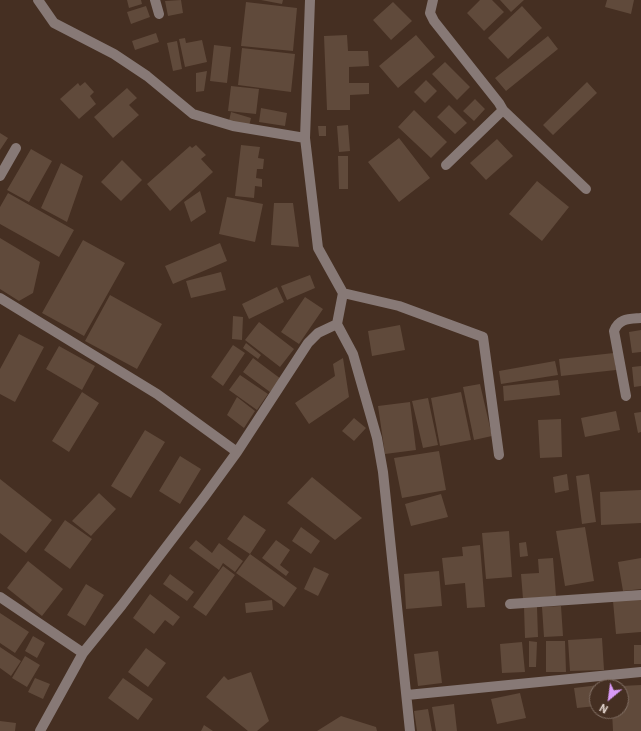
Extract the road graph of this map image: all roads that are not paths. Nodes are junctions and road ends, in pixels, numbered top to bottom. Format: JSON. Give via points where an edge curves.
{"nodes":[{"id":1,"x":38,"y":0,"type":"edge"},
{"id":2,"x":155,"y":0,"type":"edge"},
{"id":3,"x":310,"y":0,"type":"edge"},
{"id":4,"x":433,"y":0,"type":"edge"},
{"id":5,"x":159,"y":14,"type":"dead end"},
{"id":6,"x":503,"y":110,"type":"junction"},
{"id":7,"x":305,"y":138,"type":"junction"},
{"id":8,"x":16,"y":148,"type":"dead end"},
{"id":9,"x":446,"y":165,"type":"dead end"},
{"id":10,"x":0,"y":176,"type":"edge"},
{"id":11,"x":586,"y":189,"type":"dead end"},
{"id":12,"x":343,"y":293,"type":"junction"},
{"id":13,"x":0,"y":298,"type":"edge"},
{"id":14,"x":641,"y":318,"type":"edge"},
{"id":15,"x":337,"y":324,"type":"junction"},
{"id":16,"x":626,"y":396,"type":"dead end"},
{"id":17,"x":237,"y":452,"type":"junction"},
{"id":18,"x":499,"y":456,"type":"dead end"},
{"id":19,"x":641,"y":595,"type":"edge"},
{"id":20,"x":0,"y":597,"type":"edge"},
{"id":21,"x":510,"y":604,"type":"dead end"},
{"id":22,"x":83,"y":653,"type":"junction"},
{"id":23,"x":641,"y":672,"type":"edge"},
{"id":24,"x":407,"y":695,"type":"junction"},
{"id":25,"x":40,"y":731,"type":"edge"},
{"id":26,"x":410,"y":731,"type":"edge"}],
"edges":[{"from":1,"to":7,"type":"street","via":[[54,23],[114,54],[147,76],[193,114],[233,126]]},
{"from":2,"to":5,"type":"street"},
{"from":3,"to":7,"type":"street"},
{"from":4,"to":6,"type":"street","via":[[430,13],[434,21]]},
{"from":6,"to":9,"type":"street"},
{"from":6,"to":11,"type":"street"},
{"from":7,"to":12,"type":"street","via":[[318,248]]},
{"from":8,"to":10,"type":"street"},
{"from":12,"to":15,"type":"street"},
{"from":12,"to":18,"type":"street","via":[[399,306],[483,336]]},
{"from":13,"to":17,"type":"street","via":[[158,394]]},
{"from":14,"to":16,"type":"street","via":[[624,320],[617,324],[614,331]]},
{"from":15,"to":17,"type":"street","via":[[318,333],[308,343]]},
{"from":15,"to":24,"type":"street","via":[[353,354],[378,445]]},
{"from":17,"to":22,"type":"street"},
{"from":19,"to":21,"type":"street"},
{"from":20,"to":22,"type":"street"},
{"from":22,"to":25,"type":"street"},
{"from":23,"to":24,"type":"street"},
{"from":24,"to":26,"type":"street"}]}
